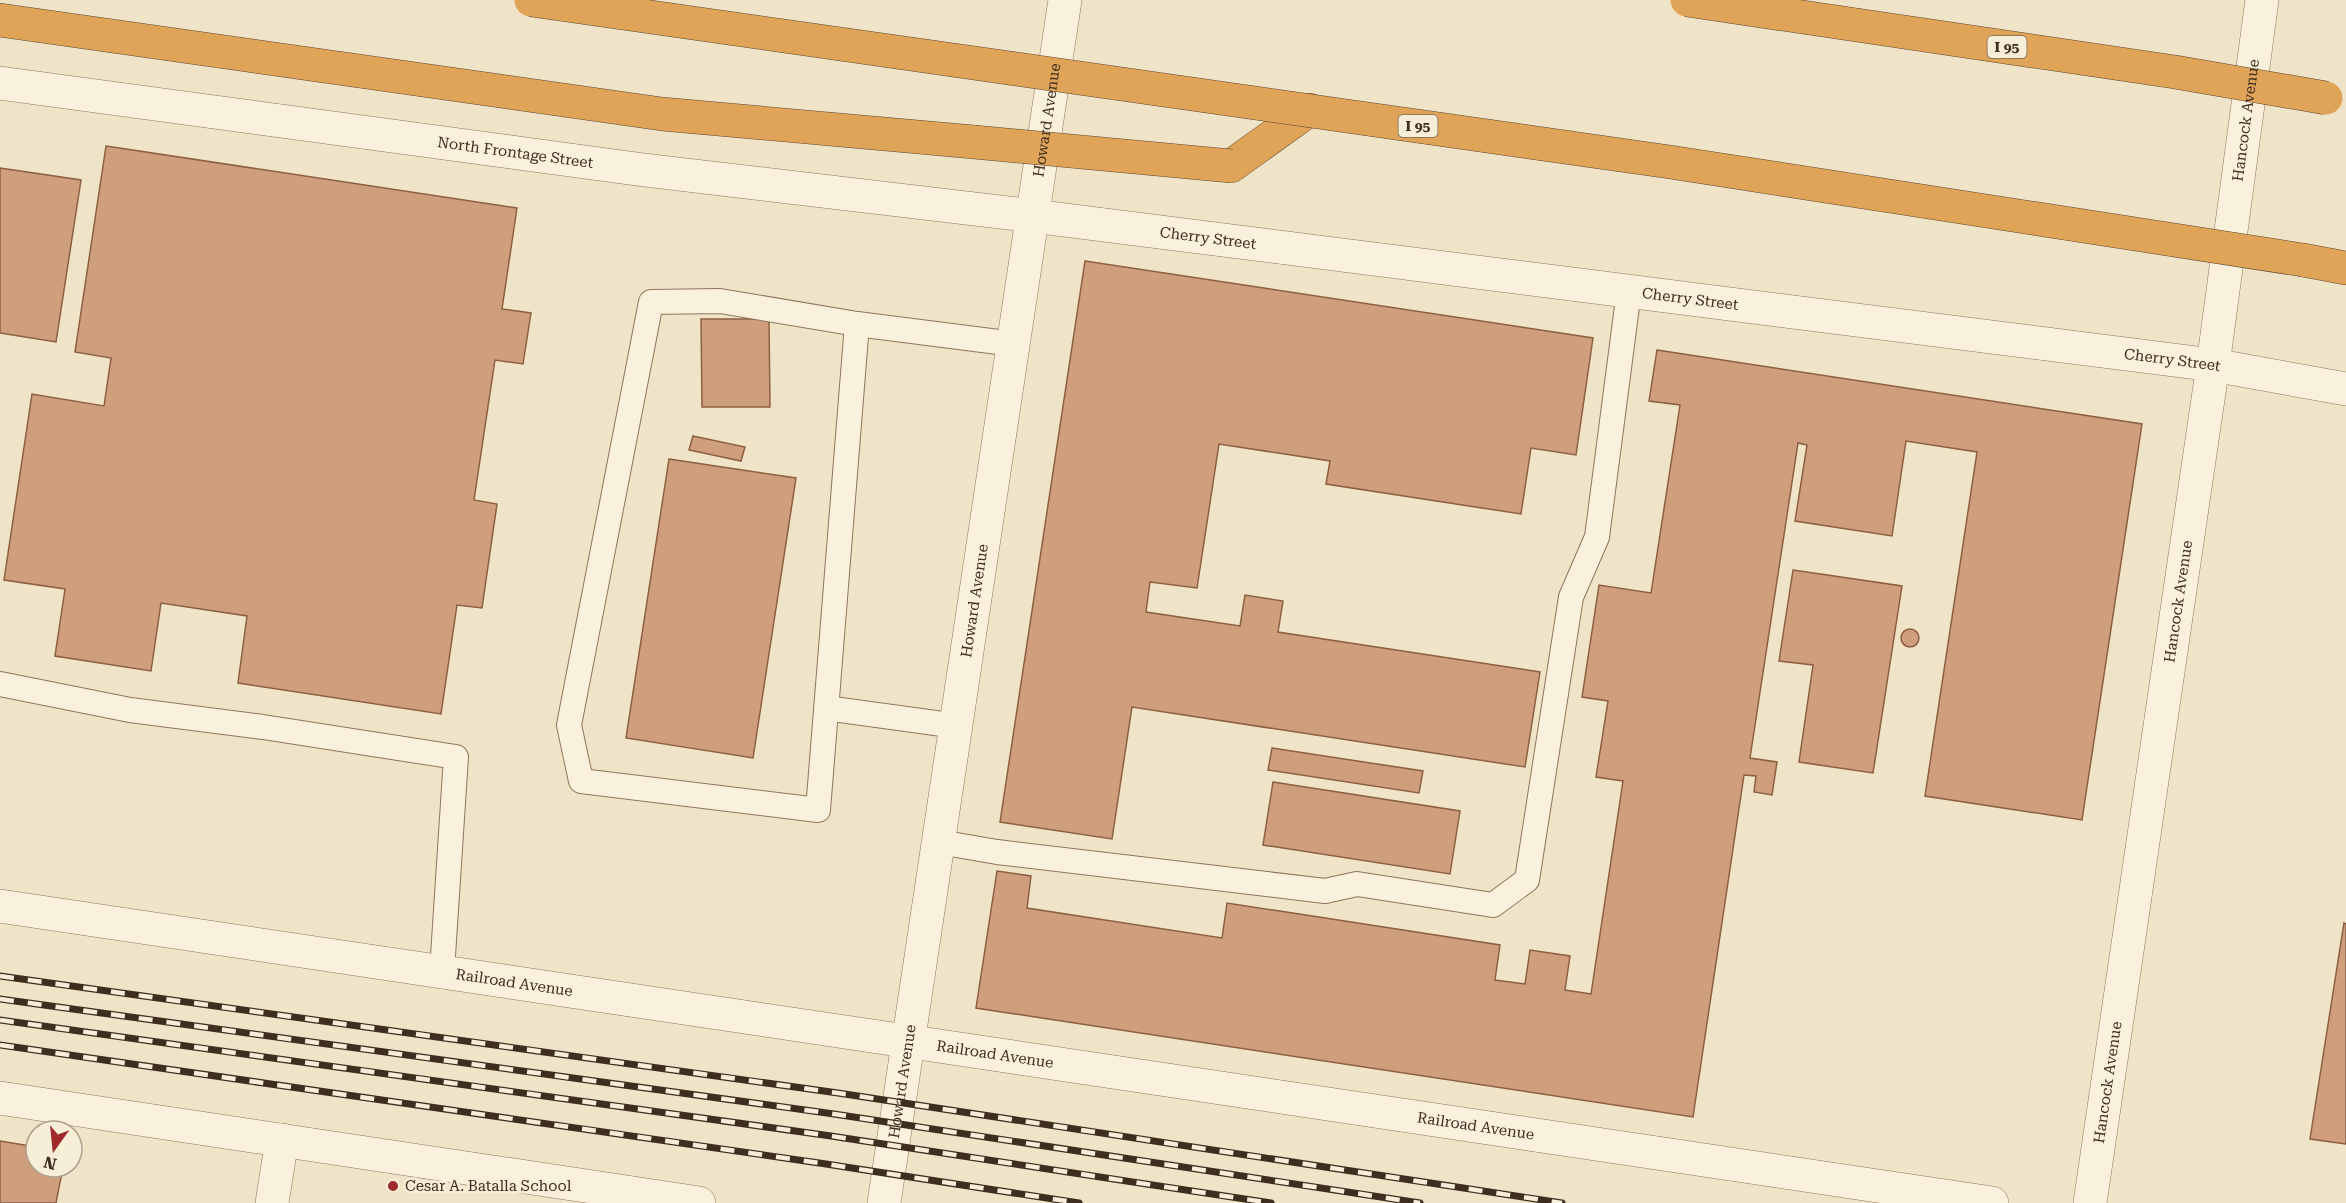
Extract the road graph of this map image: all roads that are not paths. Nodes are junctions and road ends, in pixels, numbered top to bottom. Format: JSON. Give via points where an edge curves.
{"nodes":[{"id":1,"x":531,"y":0,"type":"edge"},
{"id":2,"x":1065,"y":0,"type":"edge"},
{"id":3,"x":1688,"y":0,"type":"edge"},
{"id":4,"x":2262,"y":0,"type":"edge"},
{"id":5,"x":0,"y":20,"type":"edge"},
{"id":6,"x":0,"y":83,"type":"edge"},
{"id":7,"x":2336,"y":100,"type":"edge"},
{"id":8,"x":1309,"y":110,"type":"junction"},
{"id":9,"x":1033,"y":216,"type":"junction"},
{"id":10,"x":2346,"y":268,"type":"edge"},
{"id":11,"x":1629,"y":291,"type":"junction"},
{"id":12,"x":857,"y":324,"type":"junction"},
{"id":13,"x":1014,"y":344,"type":"junction"},
{"id":14,"x":2213,"y":365,"type":"junction"},
{"id":15,"x":2346,"y":389,"type":"edge"},
{"id":16,"x":0,"y":684,"type":"edge"},
{"id":17,"x":826,"y":708,"type":"junction"},
{"id":18,"x":957,"y":726,"type":"junction"},
{"id":19,"x":939,"y":842,"type":"junction"},
{"id":20,"x":0,"y":906,"type":"edge"},
{"id":21,"x":442,"y":971,"type":"junction"},
{"id":22,"x":910,"y":1040,"type":"junction"},
{"id":23,"x":0,"y":1098,"type":"edge"},
{"id":24,"x":282,"y":1140,"type":"junction"},
{"id":25,"x":272,"y":1203,"type":"edge"},
{"id":26,"x":699,"y":1203,"type":"edge"},
{"id":27,"x":884,"y":1203,"type":"edge"},
{"id":28,"x":1992,"y":1203,"type":"edge"},
{"id":29,"x":2090,"y":1203,"type":"edge"}],
"edges":[{"from":1,"to":8,"type":"highway","number":"I 95","bridge":true},
{"from":2,"to":9,"type":"street","name":"Howard Avenue"},
{"from":3,"to":7,"type":"highway","number":"I 95","bridge":true,"via":[[2163,70]]},
{"from":4,"to":14,"type":"street","name":"Hancock Avenue"},
{"from":5,"to":8,"type":"highway","bridge":true,"via":[[651,113],[1232,165]]},
{"from":6,"to":9,"type":"street","name":"North Frontage Street","via":[[632,168]]},
{"from":8,"to":10,"type":"highway","number":"I 95","bridge":true},
{"from":9,"to":11,"type":"street","name":"Cherry Street"},
{"from":9,"to":13,"type":"street","name":"Howard Avenue"},
{"from":11,"to":14,"type":"street","name":"Cherry Street"},
{"from":11,"to":19,"type":"lane","via":[[1597,537],[1570,597],[1527,880],[1493,905],[1358,884],[1324,891]]},
{"from":12,"to":13,"type":"lane"},
{"from":12,"to":17,"type":"lane"},
{"from":12,"to":17,"type":"lane","via":[[720,301],[651,302],[569,725],[581,781],[818,810]]},
{"from":13,"to":18,"type":"street","name":"Howard Avenue"},
{"from":14,"to":15,"type":"street","name":"Cherry Street"},
{"from":14,"to":29,"type":"street","name":"Hancock Avenue"},
{"from":16,"to":21,"type":"lane","via":[[130,710],[456,757]]},
{"from":17,"to":18,"type":"lane"},
{"from":18,"to":19,"type":"street","name":"Howard Avenue"},
{"from":19,"to":22,"type":"street","name":"Howard Avenue"},
{"from":20,"to":21,"type":"street","name":"Railroad Avenue"},
{"from":21,"to":22,"type":"street","name":"Railroad Avenue"},
{"from":22,"to":27,"type":"street","name":"Howard Avenue"},
{"from":22,"to":28,"type":"street","name":"Railroad Avenue"},
{"from":23,"to":24,"type":"street"},
{"from":24,"to":25,"type":"street"},
{"from":24,"to":26,"type":"street"}]}
